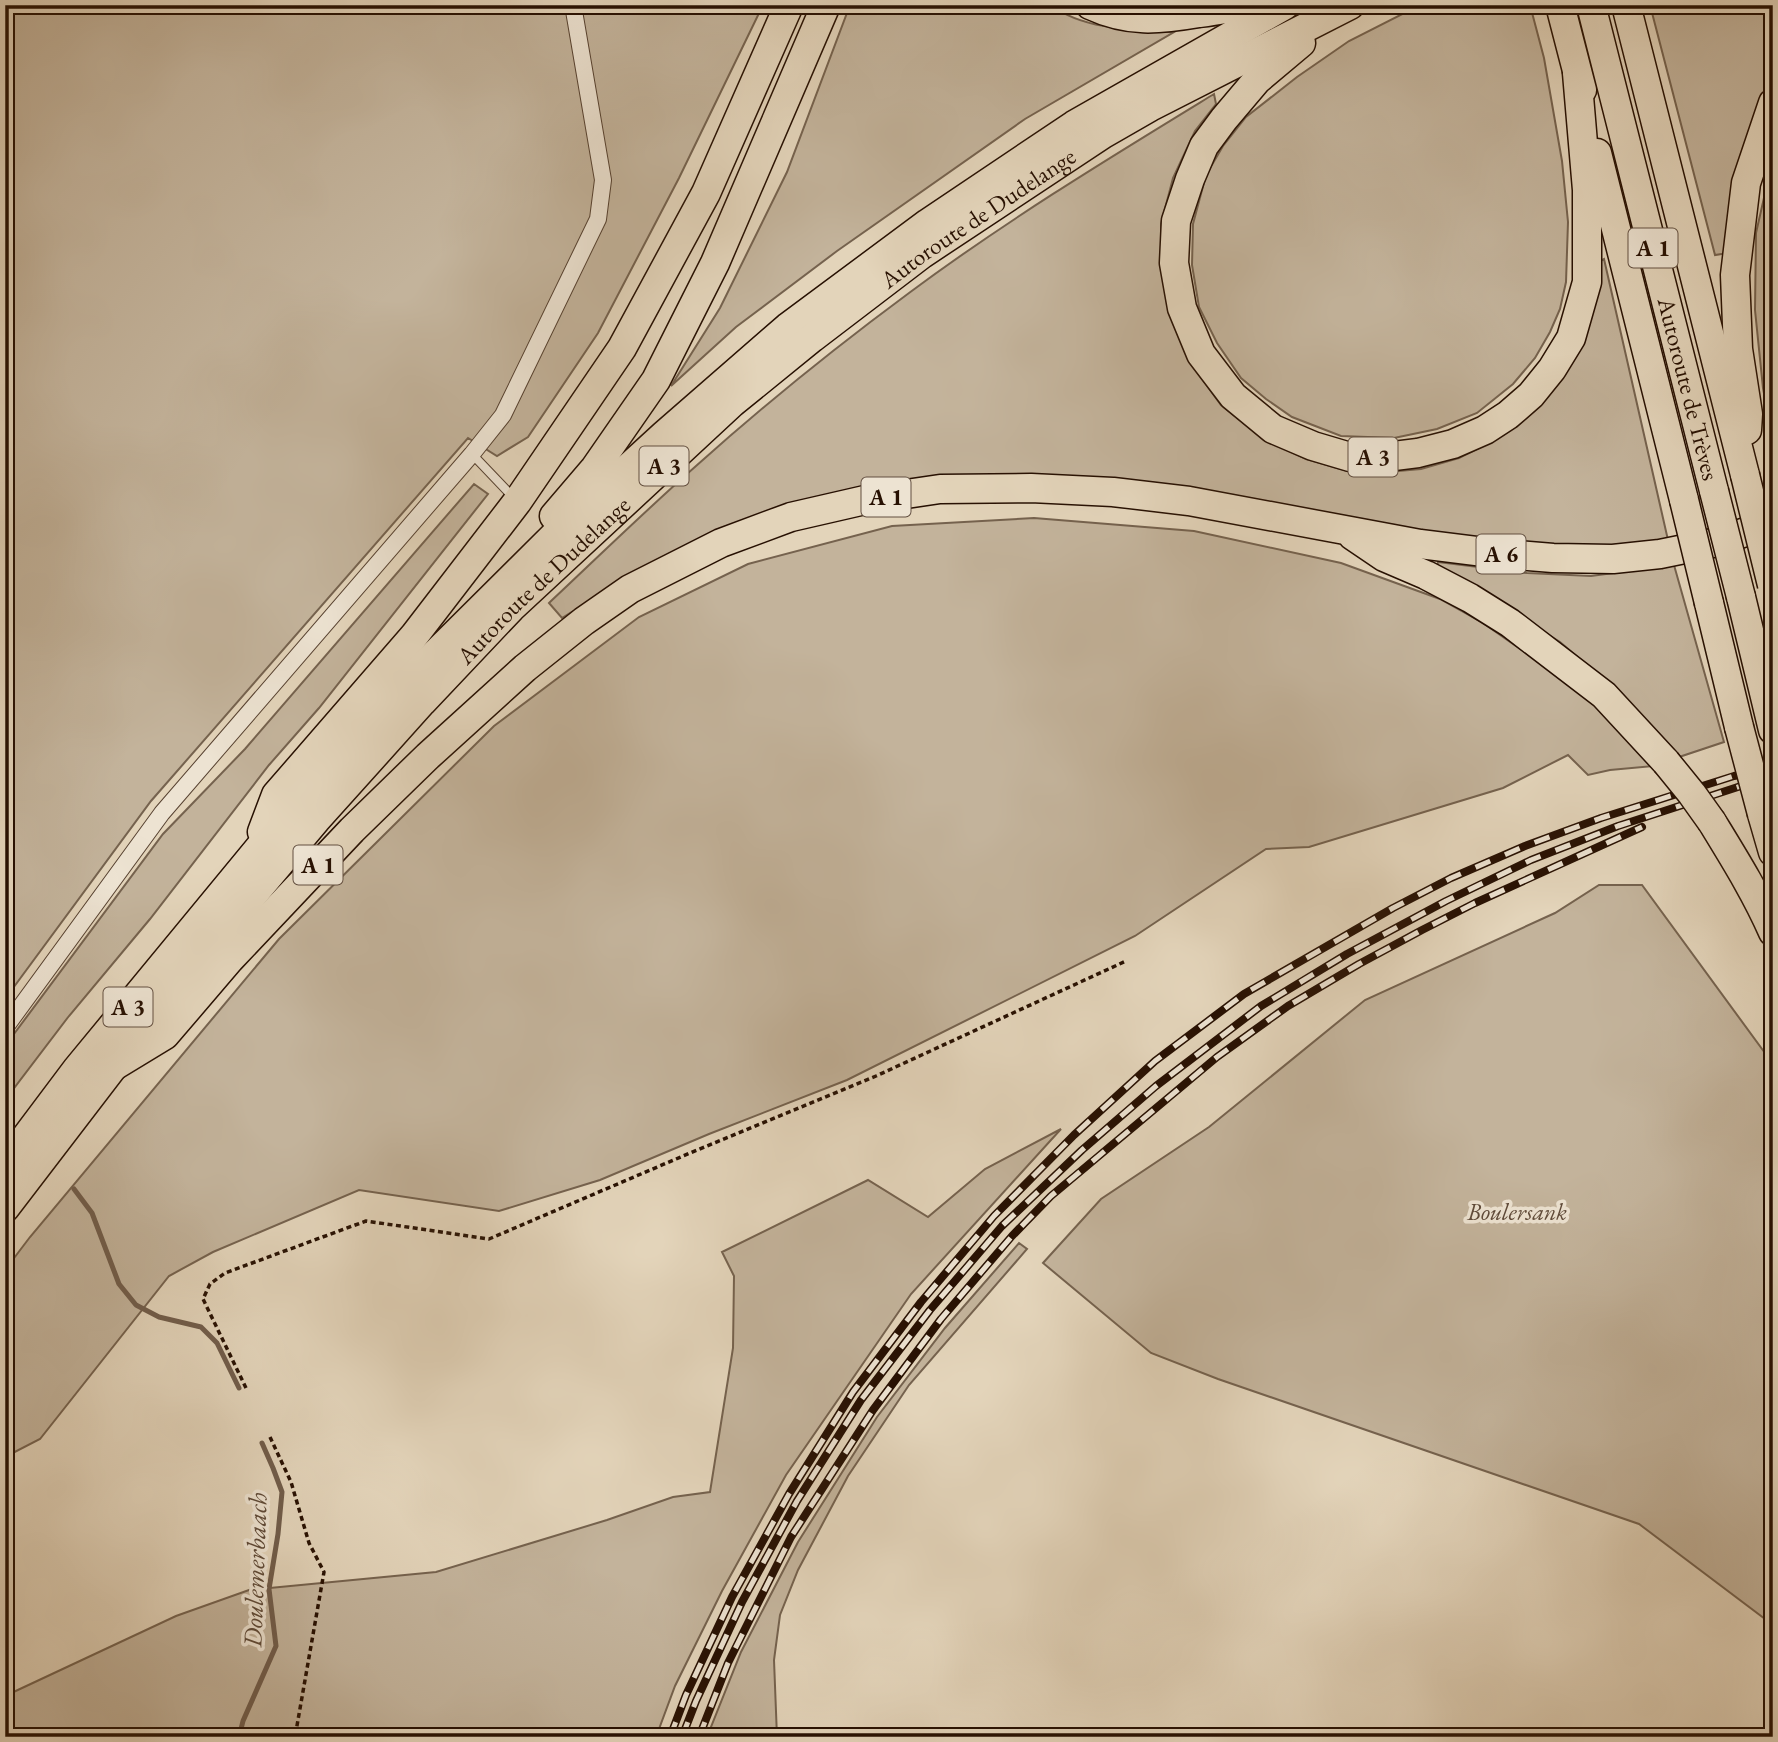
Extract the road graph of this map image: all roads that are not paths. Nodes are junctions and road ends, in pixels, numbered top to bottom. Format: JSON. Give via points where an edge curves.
{"nodes":[{"id":1,"x":573,"y":5,"type":"edge"},
{"id":2,"x":789,"y":5,"type":"edge"},
{"id":3,"x":826,"y":5,"type":"edge"},
{"id":4,"x":1090,"y":5,"type":"edge"},
{"id":5,"x":1243,"y":5,"type":"edge"},
{"id":6,"x":1285,"y":5,"type":"edge"},
{"id":7,"x":1560,"y":5,"type":"edge"},
{"id":8,"x":1591,"y":5,"type":"edge"},
{"id":9,"x":1626,"y":5,"type":"edge"},
{"id":10,"x":1344,"y":8,"type":"edge"},
{"id":11,"x":1577,"y":72,"type":"junction"},
{"id":12,"x":1773,"y":103,"type":"edge"},
{"id":13,"x":472,"y":454,"type":"junction"},
{"id":14,"x":1745,"y":475,"type":"junction"},
{"id":15,"x":517,"y":502,"type":"junction"},
{"id":16,"x":1773,"y":523,"type":"edge"},
{"id":17,"x":1344,"y":529,"type":"junction"},
{"id":18,"x":1772,"y":586,"type":"edge"},
{"id":19,"x":405,"y":684,"type":"junction"},
{"id":20,"x":1772,"y":725,"type":"edge"},
{"id":21,"x":255,"y":852,"type":"junction"},
{"id":22,"x":1773,"y":852,"type":"edge"},
{"id":23,"x":1773,"y":932,"type":"edge"},
{"id":24,"x":5,"y":1028,"type":"edge"},
{"id":25,"x":114,"y":1066,"type":"junction"},
{"id":26,"x":5,"y":1165,"type":"edge"},
{"id":27,"x":5,"y":1208,"type":"edge"}],
"edges":[{"from":1,"to":13,"type":"street","via":[[603,180],[598,219],[503,415]]},
{"from":2,"to":15,"type":"highway","number":"A 3","via":[[674,254],[622,348]]},
{"from":3,"to":19,"type":"highway","number":"A 3","via":[[716,263],[656,380],[595,468]]},
{"from":4,"to":5,"type":"highway","via":[[1150,20]]},
{"from":6,"to":19,"type":"highway","name":"Autoroute de Dudelange","number":"A 3","via":[[1074,125],[928,223],[788,327],[557,533]]},
{"from":7,"to":11,"type":"highway","number":"A 1"},
{"from":8,"to":20,"type":"highway","name":"Autoroute de Trèves","number":"A 1","bridge":true},
{"from":9,"to":14,"type":"highway","name":"Autoroute de Trèves","number":"A 1"},
{"from":10,"to":11,"type":"highway","number":"A 3","via":[[1257,80],[1204,146],[1176,221],[1174,263],[1182,308],[1201,354],[1233,396],[1273,429],[1350,457],[1418,453],[1485,430],[1531,395],[1571,338],[1587,282],[1587,190]]},
{"from":10,"to":25,"type":"highway","name":"Autoroute de Dudelange","number":"A 3","via":[[1091,142],[922,254],[732,403],[511,608],[422,702],[232,919]]},
{"from":11,"to":22,"type":"highway","number":"A 1","bridge":true},
{"from":12,"to":14,"type":"highway","via":[[1746,183],[1735,275],[1738,349],[1748,414]]},
{"from":13,"to":15,"type":"lane"},
{"from":13,"to":24,"type":"street","via":[[162,813]]},
{"from":14,"to":18,"type":"highway","name":"Autoroute de Trèves","number":"A 1","bridge":true},
{"from":15,"to":21,"type":"highway","number":"A 3","via":[[414,636],[276,795]]},
{"from":16,"to":17,"type":"highway","number":"A 6","via":[[1709,544],[1613,559],[1492,553]]},
{"from":17,"to":23,"type":"highway","number":"A 1","bridge":true,"via":[[1384,557],[1510,623],[1604,695],[1666,761],[1712,822]]},
{"from":17,"to":25,"type":"highway","number":"A 1","via":[[1113,492],[940,489],[791,517],[721,543],[630,589],[525,668],[352,830],[165,1035]]},
{"from":19,"to":21,"type":"highway","name":"Autoroute de Dudelange","number":"A 3"},
{"from":21,"to":26,"type":"highway","name":"Autoroute de Dudelange","number":"A 3","via":[[77,1069]]},
{"from":25,"to":27,"type":"highway","name":"Autoroute de Dudelange","number":"A 3"}]}
